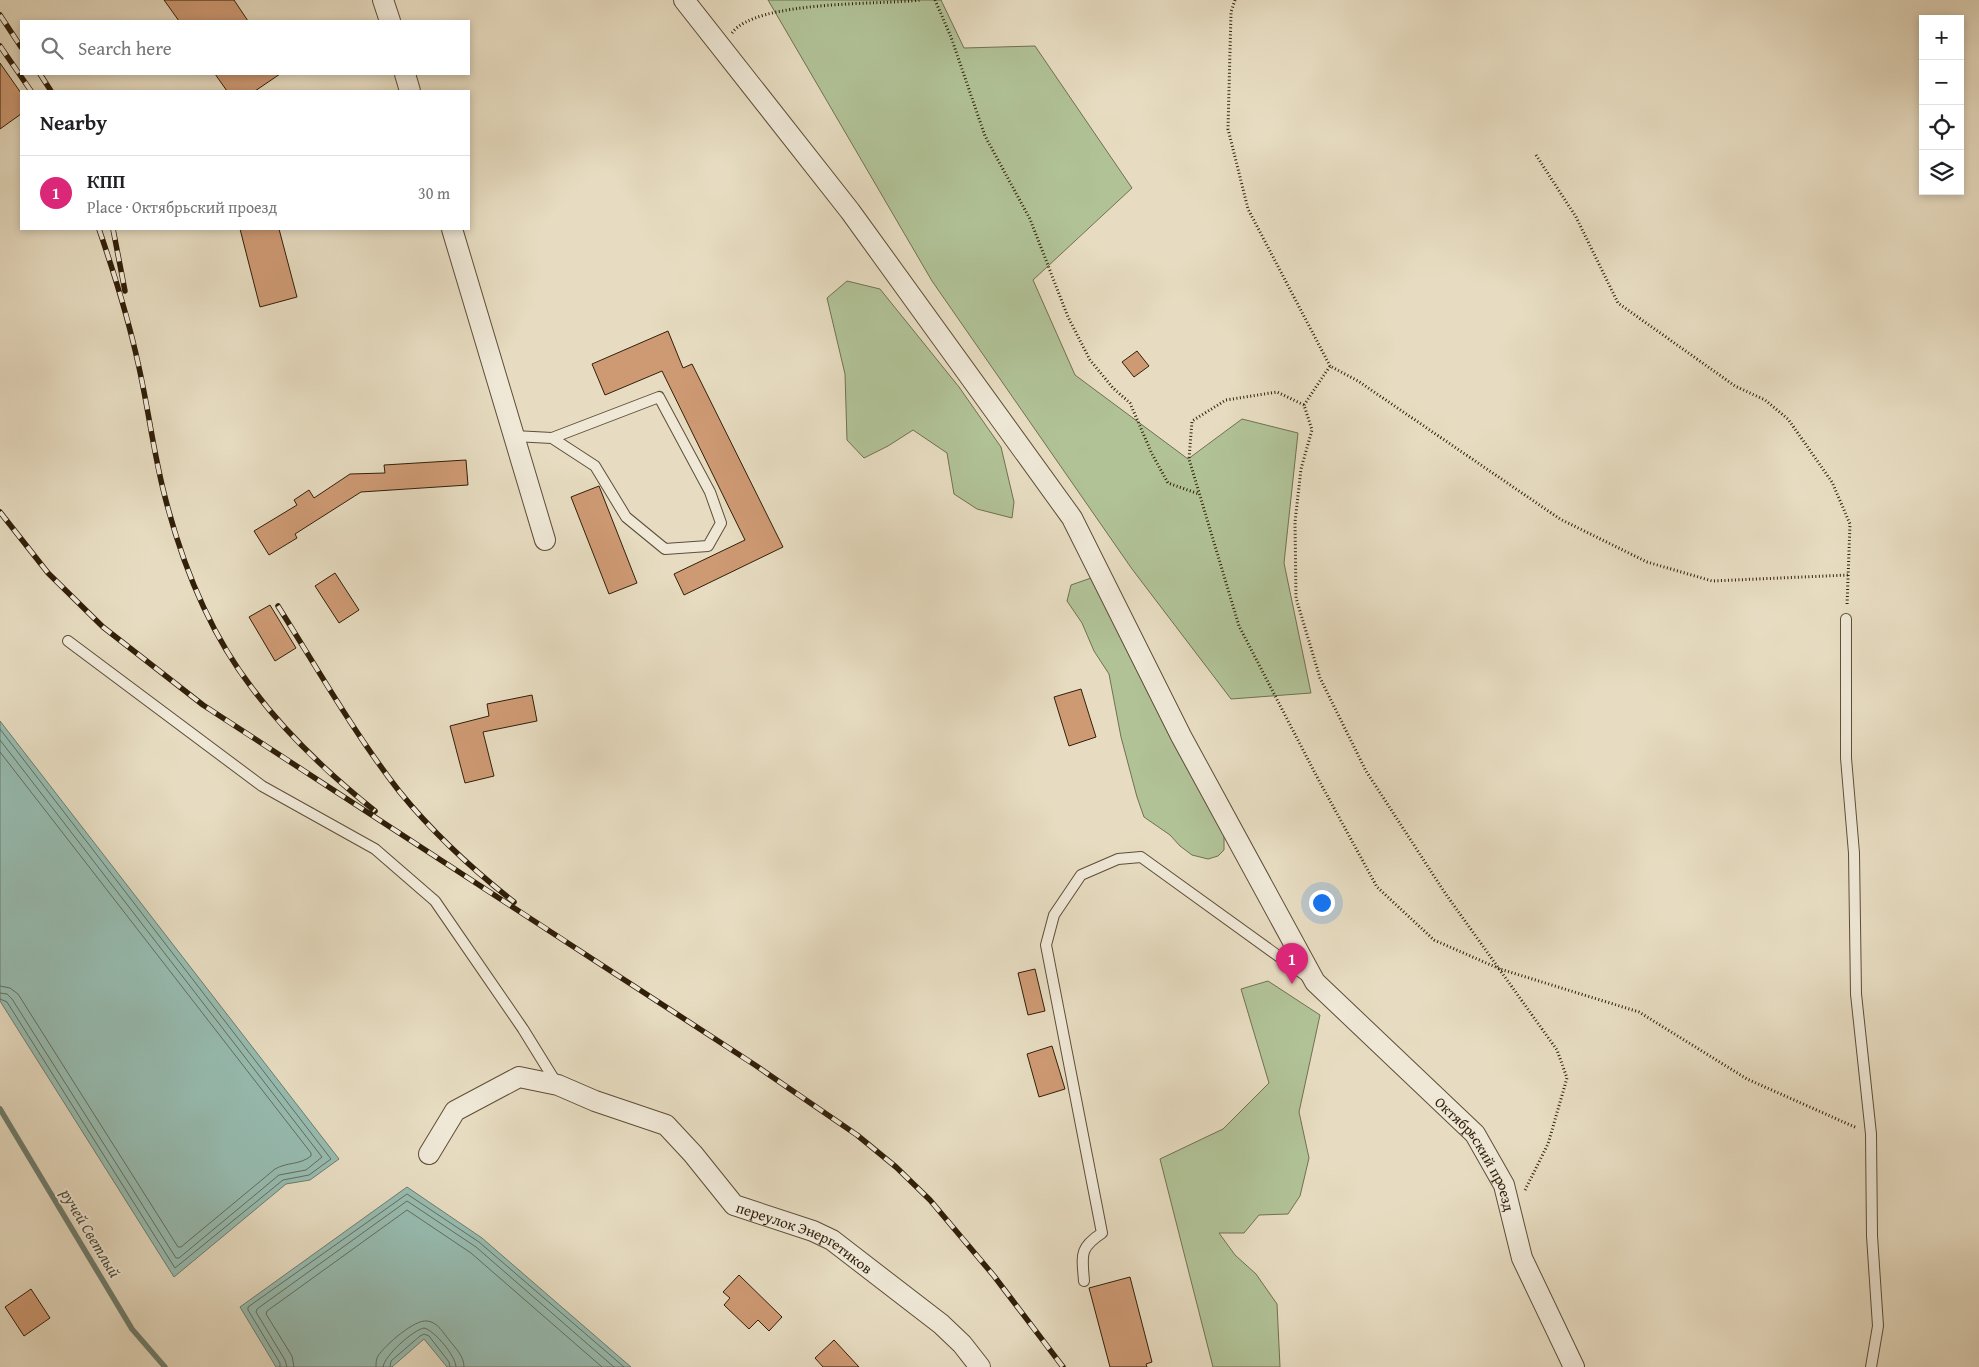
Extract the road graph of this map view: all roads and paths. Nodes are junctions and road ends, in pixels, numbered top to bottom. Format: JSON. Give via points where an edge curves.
{"nodes":[{"id":1,"x":383,"y":0,"type":"edge"},
{"id":2,"x":684,"y":0,"type":"edge"},
{"id":3,"x":921,"y":0,"type":"edge"},
{"id":4,"x":936,"y":0,"type":"edge"},
{"id":5,"x":1235,"y":0,"type":"edge"},
{"id":6,"x":390,"y":20,"type":"edge"},
{"id":7,"x":722,"y":48,"type":"junction"},
{"id":8,"x":405,"y":75,"type":"edge"},
{"id":9,"x":410,"y":90,"type":"edge"},
{"id":10,"x":1536,"y":155,"type":"dead end"},
{"id":11,"x":452,"y":230,"type":"edge"},
{"id":12,"x":1330,"y":366,"type":"junction"},
{"id":13,"x":1304,"y":406,"type":"junction"},
{"id":14,"x":514,"y":436,"type":"junction"},
{"id":15,"x":552,"y":438,"type":"junction"},
{"id":16,"x":1199,"y":494,"type":"junction"},
{"id":17,"x":545,"y":540,"type":"dead end"},
{"id":18,"x":1848,"y":576,"type":"junction"},
{"id":19,"x":1846,"y":619,"type":"joint"},
{"id":20,"x":68,"y":641,"type":"dead end"},
{"id":21,"x":1500,"y":969,"type":"junction"},
{"id":22,"x":1315,"y":982,"type":"junction"},
{"id":23,"x":558,"y":1085,"type":"junction"},
{"id":24,"x":1871,"y":1134,"type":"junction"},
{"id":25,"x":429,"y":1154,"type":"dead end"},
{"id":26,"x":1512,"y":1218,"type":"junction"},
{"id":27,"x":1084,"y":1280,"type":"dead end"},
{"id":28,"x":980,"y":1367,"type":"edge"},
{"id":29,"x":1574,"y":1367,"type":"edge"},
{"id":30,"x":1871,"y":1367,"type":"edge"}],
"edges":[{"from":1,"to":6,"type":"street"},
{"from":2,"to":7,"type":"street","name":"Октябрьский проезд"},
{"from":3,"to":7,"type":"path","via":[[822,5],[762,14],[737,25]]},
{"from":4,"to":16,"type":"path","via":[[986,136],[1030,219],[1068,317],[1090,360],[1130,403],[1168,483]]},
{"from":5,"to":12,"type":"path","via":[[1231,12],[1228,129],[1248,209]]},
{"from":7,"to":22,"type":"street","name":"Октябрьский проезд","via":[[850,211],[1072,518],[1181,736]]},
{"from":8,"to":9,"type":"street"},
{"from":10,"to":18,"type":"path","via":[[1576,217],[1618,304],[1735,386],[1765,400],[1788,419],[1832,482],[1850,524]]},
{"from":11,"to":14,"type":"street"},
{"from":12,"to":13,"type":"path"},
{"from":12,"to":18,"type":"path","via":[[1358,381],[1560,519],[1647,562],[1712,580]]},
{"from":13,"to":16,"type":"path","via":[[1277,392],[1226,400],[1192,422],[1189,459]]},
{"from":13,"to":21,"type":"path","via":[[1312,430],[1301,469],[1295,522],[1296,598],[1320,678],[1366,771],[1445,893]]},
{"from":14,"to":15,"type":"lane"},
{"from":14,"to":17,"type":"street"},
{"from":15,"to":15,"type":"lane","via":[[658,398],[710,492],[721,523],[708,546],[665,549],[626,517],[595,466]]},
{"from":16,"to":21,"type":"path","via":[[1239,626],[1377,887],[1434,940]]},
{"from":18,"to":19,"type":"path"},
{"from":19,"to":24,"type":"lane","via":[[1846,758],[1854,853],[1856,994]]},
{"from":20,"to":23,"type":"lane","via":[[262,786],[374,849],[435,901]]},
{"from":21,"to":24,"type":"path","via":[[1639,1012],[1747,1079]]},
{"from":21,"to":26,"type":"path","via":[[1557,1050],[1567,1078],[1548,1144]]},
{"from":22,"to":26,"type":"street","name":"Октябрьский проезд","via":[[1475,1134],[1504,1185]]},
{"from":22,"to":27,"type":"lane","via":[[1141,857],[1118,859],[1081,875],[1054,915],[1046,945],[1102,1233],[1091,1240],[1082,1254]]},
{"from":23,"to":25,"type":"street","name":"переулок Энергетиков","via":[[519,1077],[487,1094],[456,1111]]},
{"from":23,"to":28,"type":"street","name":"переулок Энергетиков","via":[[666,1125],[734,1205],[832,1240],[941,1324]]},
{"from":24,"to":30,"type":"lane","via":[[1872,1236],[1878,1326]]},
{"from":26,"to":29,"type":"street","name":"Октябрьский проезд","via":[[1522,1258]]}]}
